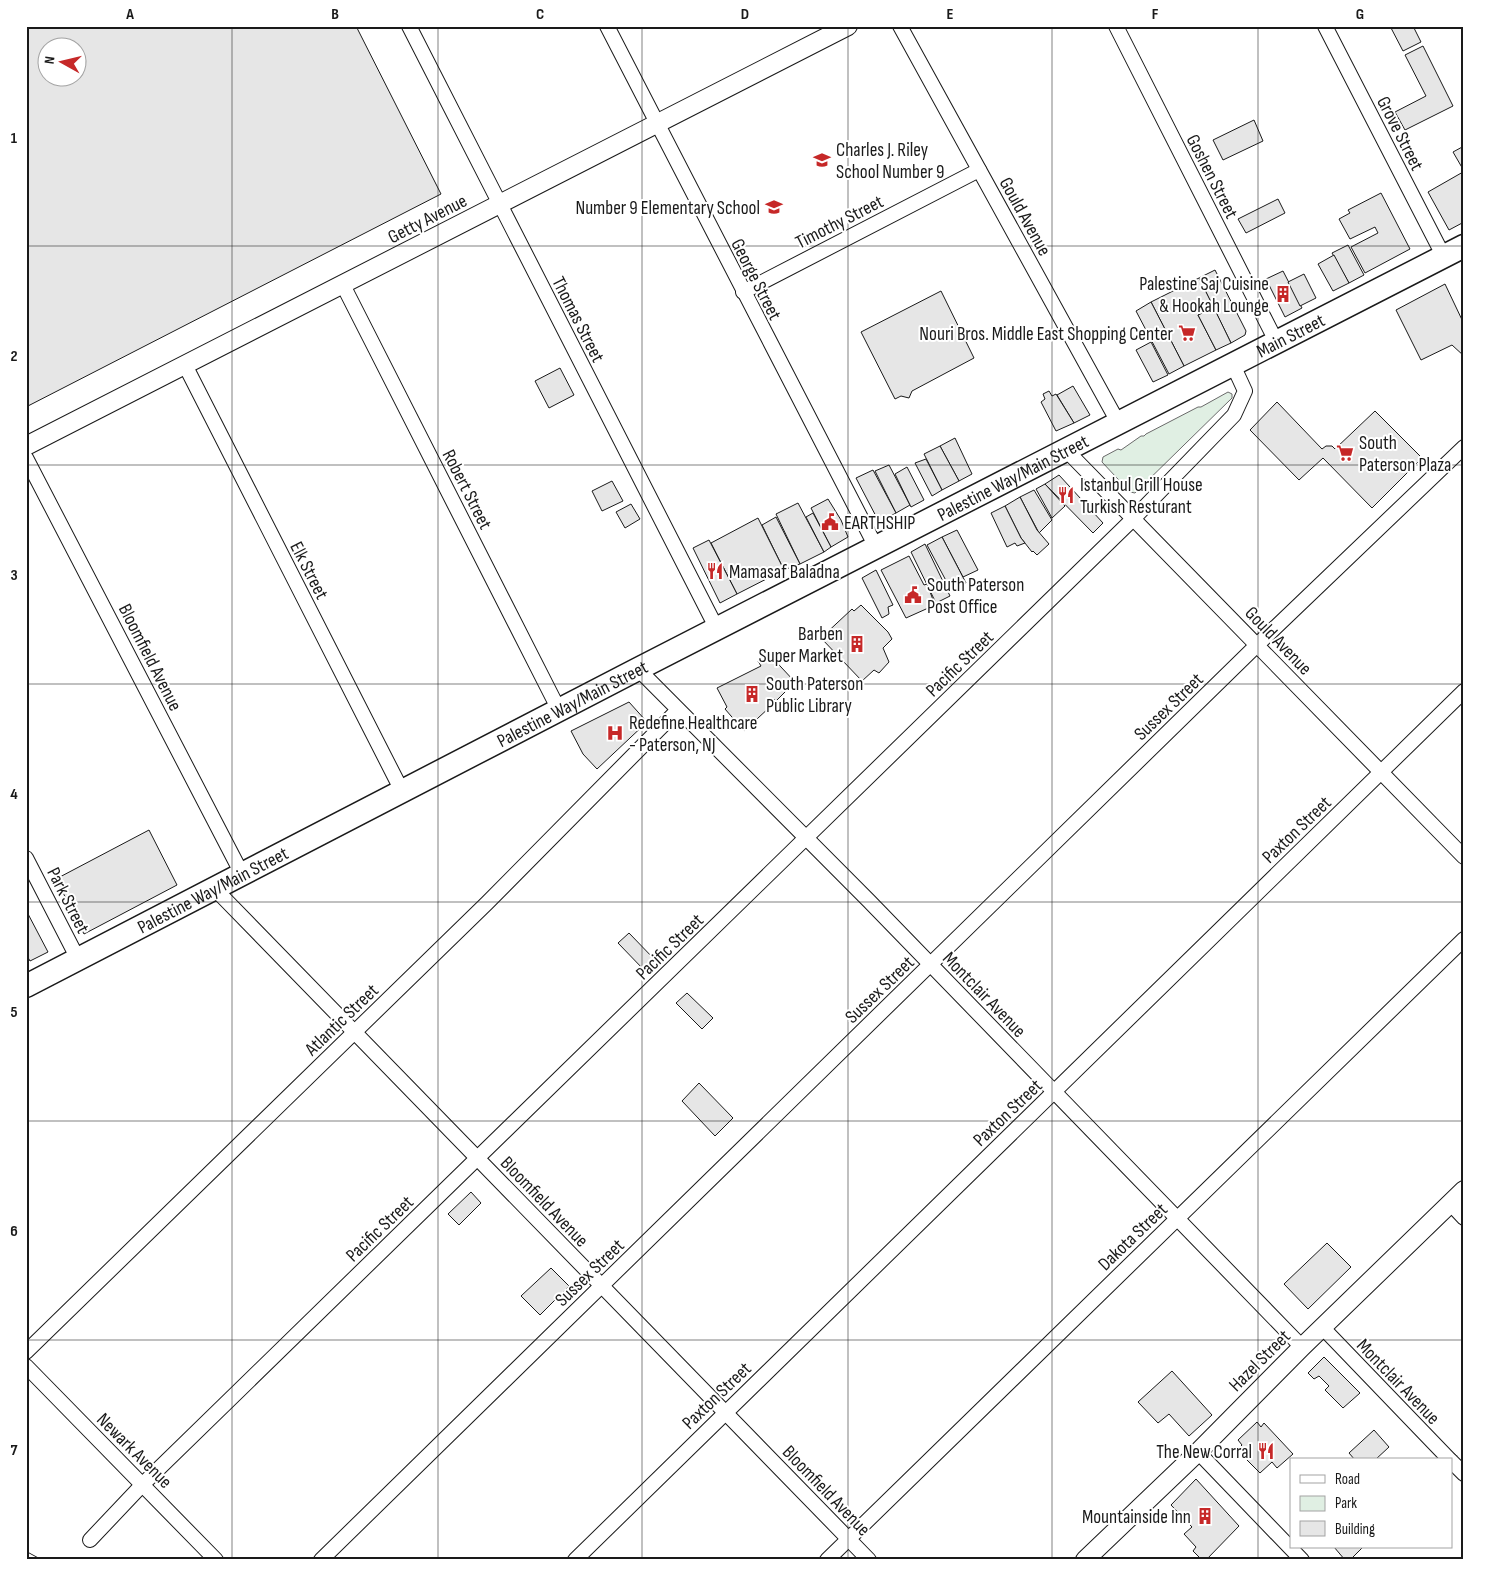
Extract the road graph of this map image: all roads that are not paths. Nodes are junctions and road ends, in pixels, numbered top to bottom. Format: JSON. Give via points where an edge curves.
{"nodes":[{"id":1,"x":409,"y":26,"type":"edge"},
{"id":2,"x":607,"y":26,"type":"edge"},
{"id":3,"x":848,"y":26,"type":"edge"},
{"id":4,"x":900,"y":26,"type":"edge"},
{"id":5,"x":1116,"y":26,"type":"edge"},
{"id":6,"x":1324,"y":26,"type":"edge"},
{"id":7,"x":656,"y":124,"type":"junction"},
{"id":8,"x":980,"y":170,"type":"junction"},
{"id":9,"x":500,"y":204,"type":"junction"},
{"id":10,"x":1464,"y":246,"type":"edge"},
{"id":11,"x":1444,"y":257,"type":"junction"},
{"id":12,"x":343,"y":285,"type":"junction"},
{"id":13,"x":743,"y":292,"type":"junction"},
{"id":14,"x":1277,"y":343,"type":"junction"},
{"id":15,"x":185,"y":365,"type":"junction"},
{"id":16,"x":1233,"y":365,"type":"junction"},
{"id":17,"x":1119,"y":424,"type":"junction"},
{"id":18,"x":26,"y":446,"type":"edge"},
{"id":19,"x":1464,"y":447,"type":"edge"},
{"id":20,"x":1066,"y":450,"type":"junction"},
{"id":21,"x":26,"y":458,"type":"edge"},
{"id":22,"x":1134,"y":519,"type":"junction"},
{"id":23,"x":876,"y":548,"type":"junction"},
{"id":24,"x":717,"y":628,"type":"junction"},
{"id":25,"x":1257,"y":645,"type":"junction"},
{"id":26,"x":638,"y":669,"type":"junction"},
{"id":27,"x":1464,"y":692,"type":"edge"},
{"id":28,"x":559,"y":710,"type":"junction"},
{"id":29,"x":678,"y":710,"type":"junction"},
{"id":30,"x":1381,"y":772,"type":"junction"},
{"id":31,"x":402,"y":791,"type":"junction"},
{"id":32,"x":806,"y":838,"type":"junction"},
{"id":33,"x":1464,"y":857,"type":"edge"},
{"id":34,"x":26,"y":858,"type":"edge"},
{"id":35,"x":242,"y":874,"type":"junction"},
{"id":36,"x":215,"y":889,"type":"junction"},
{"id":37,"x":1464,"y":939,"type":"edge"},
{"id":38,"x":78,"y":959,"type":"junction"},
{"id":39,"x":931,"y":965,"type":"junction"},
{"id":40,"x":26,"y":986,"type":"edge"},
{"id":41,"x":354,"y":1032,"type":"junction"},
{"id":42,"x":1054,"y":1092,"type":"junction"},
{"id":43,"x":478,"y":1158,"type":"junction"},
{"id":44,"x":1464,"y":1190,"type":"edge"},
{"id":45,"x":1450,"y":1204,"type":"junction"},
{"id":46,"x":1464,"y":1218,"type":"edge"},
{"id":47,"x":1177,"y":1219,"type":"junction"},
{"id":48,"x":602,"y":1286,"type":"junction"},
{"id":49,"x":1322,"y":1327,"type":"junction"},
{"id":50,"x":1302,"y":1347,"type":"junction"},
{"id":51,"x":26,"y":1352,"type":"edge"},
{"id":52,"x":26,"y":1366,"type":"edge"},
{"id":53,"x":725,"y":1412,"type":"junction"},
{"id":54,"x":1198,"y":1452,"type":"junction"},
{"id":55,"x":1448,"y":1458,"type":"edge"},
{"id":56,"x":1452,"y":1462,"type":"edge"},
{"id":57,"x":1464,"y":1474,"type":"edge"},
{"id":58,"x":143,"y":1484,"type":"junction"},
{"id":59,"x":849,"y":1539,"type":"junction"},
{"id":60,"x":90,"y":1540,"type":"dead end"},
{"id":61,"x":1290,"y":1548,"type":"edge"},
{"id":62,"x":1290,"y":1548,"type":"edge"},
{"id":63,"x":216,"y":1560,"type":"edge"},
{"id":64,"x":321,"y":1560,"type":"edge"},
{"id":65,"x":575,"y":1560,"type":"edge"},
{"id":66,"x":828,"y":1560,"type":"edge"},
{"id":67,"x":869,"y":1560,"type":"edge"},
{"id":68,"x":1085,"y":1560,"type":"edge"},
{"id":69,"x":1302,"y":1560,"type":"edge"}],
"edges":[{"from":1,"to":9,"type":"street","name":"Thomas Street"},
{"from":2,"to":7,"type":"street","name":"George Street"},
{"from":3,"to":7,"type":"street","name":"Getty Avenue"},
{"from":4,"to":8,"type":"street","name":"Gould Avenue"},
{"from":5,"to":14,"type":"street","name":"Goshen Street"},
{"from":6,"to":11,"type":"street","name":"Grove Street"},
{"from":7,"to":9,"type":"street","name":"Getty Avenue"},
{"from":7,"to":13,"type":"street","name":"George Street"},
{"from":8,"to":13,"type":"street","name":"Timothy Street"},
{"from":8,"to":17,"type":"street","name":"Gould Avenue"},
{"from":9,"to":12,"type":"street","name":"Getty Avenue"},
{"from":9,"to":24,"type":"street","name":"Thomas Street"},
{"from":10,"to":11,"type":"main road","name":"Main Street"},
{"from":11,"to":14,"type":"main road","name":"Main Street"},
{"from":12,"to":15,"type":"street","name":"Getty Avenue"},
{"from":12,"to":28,"type":"street","name":"Robert Street"},
{"from":13,"to":23,"type":"street","name":"George Street"},
{"from":14,"to":16,"type":"main road","name":"Main Street"},
{"from":15,"to":18,"type":"street","name":"Getty Avenue"},
{"from":15,"to":31,"type":"street","name":"Elk Street"},
{"from":16,"to":17,"type":"main road","name":"Main Street"},
{"from":16,"to":22,"type":"street","name":"Pacific Street","via":[[1245,391],[1234,415]]},
{"from":17,"to":20,"type":"main road","name":"Palestine Way/Main Street"},
{"from":19,"to":25,"type":"street","name":"Sussex Street"},
{"from":20,"to":22,"type":"street","name":"Gould Avenue"},
{"from":20,"to":23,"type":"main road","name":"Palestine Way/Main Street"},
{"from":21,"to":35,"type":"street","name":"Bloomfield Avenue"},
{"from":22,"to":25,"type":"street","name":"Gould Avenue"},
{"from":22,"to":32,"type":"street","name":"Pacific Street"},
{"from":23,"to":24,"type":"main road","name":"Palestine Way/Main Street"},
{"from":24,"to":26,"type":"main road","name":"Palestine Way/Main Street"},
{"from":25,"to":30,"type":"street","name":"Gould Avenue"},
{"from":25,"to":39,"type":"street","name":"Sussex Street"},
{"from":26,"to":28,"type":"main road","name":"Palestine Way/Main Street"},
{"from":26,"to":29,"type":"street","name":"Montclair Avenue"},
{"from":27,"to":30,"type":"street","name":"Paxton Street"},
{"from":28,"to":31,"type":"main road","name":"Palestine Way/Main Street"},
{"from":29,"to":32,"type":"street","name":"Montclair Avenue"},
{"from":29,"to":41,"type":"street","name":"Atlantic Street"},
{"from":30,"to":33,"type":"street","name":"Gould Avenue"},
{"from":30,"to":42,"type":"street","name":"Paxton Street"},
{"from":31,"to":35,"type":"main road","name":"Palestine Way/Main Street"},
{"from":32,"to":39,"type":"street","name":"Montclair Avenue"},
{"from":32,"to":43,"type":"street","name":"Pacific Street"},
{"from":34,"to":38,"type":"street","name":"Park Street"},
{"from":35,"to":36,"type":"main road","name":"Palestine Way/Main Street"},
{"from":36,"to":38,"type":"main road","name":"Palestine Way/Main Street"},
{"from":36,"to":41,"type":"street","name":"Bloomfield Avenue"},
{"from":37,"to":47,"type":"street","name":"Dakota Street"},
{"from":38,"to":40,"type":"main road","name":"Palestine Way/Main Street"},
{"from":39,"to":42,"type":"street","name":"Montclair Avenue"},
{"from":39,"to":48,"type":"street","name":"Sussex Street"},
{"from":41,"to":43,"type":"street","name":"Bloomfield Avenue"},
{"from":41,"to":51,"type":"street","name":"Atlantic Street"},
{"from":42,"to":47,"type":"street","name":"Montclair Avenue"},
{"from":42,"to":53,"type":"street","name":"Paxton Street"},
{"from":43,"to":48,"type":"street","name":"Bloomfield Avenue"},
{"from":43,"to":58,"type":"street","name":"Pacific Street"},
{"from":44,"to":45,"type":"street","name":"Hazel Street"},
{"from":45,"to":46,"type":"street"},
{"from":45,"to":49,"type":"street","name":"Hazel Street"},
{"from":47,"to":50,"type":"street","name":"Montclair Avenue"},
{"from":47,"to":59,"type":"street","name":"Dakota Street"},
{"from":48,"to":53,"type":"street","name":"Bloomfield Avenue"},
{"from":48,"to":64,"type":"street","name":"Sussex Street"},
{"from":49,"to":50,"type":"street","name":"Hazel Street"},
{"from":49,"to":55,"type":"street","name":"Montclair Avenue"},
{"from":50,"to":54,"type":"street","name":"Hazel Street"},
{"from":52,"to":58,"type":"street","name":"Newark Avenue"},
{"from":53,"to":59,"type":"street","name":"Bloomfield Avenue"},
{"from":53,"to":65,"type":"street","name":"Paxton Street"},
{"from":54,"to":61,"type":"street"},
{"from":54,"to":68,"type":"street","name":"Hazel Street"},
{"from":56,"to":57,"type":"street","name":"Montclair Avenue"},
{"from":58,"to":60,"type":"street","name":"Pacific Street"},
{"from":58,"to":63,"type":"street","name":"Newark Avenue"},
{"from":59,"to":66,"type":"street","name":"Dakota Street"},
{"from":59,"to":67,"type":"street","name":"Bloomfield Avenue"},
{"from":62,"to":69,"type":"street"}]}
